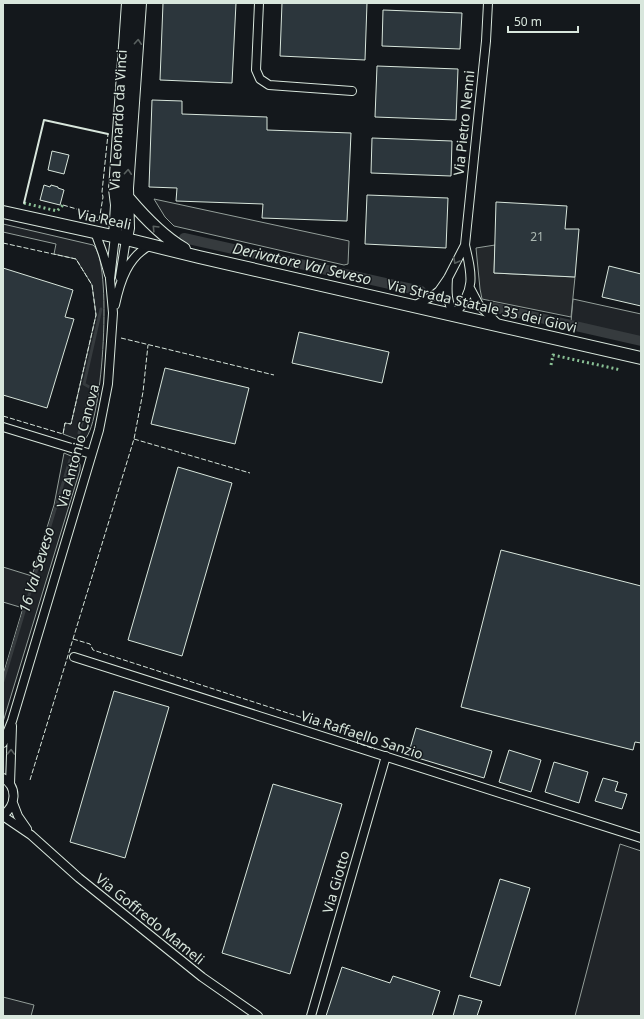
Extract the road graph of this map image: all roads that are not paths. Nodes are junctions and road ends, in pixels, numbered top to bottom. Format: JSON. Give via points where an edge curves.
{"nodes":[{"id":1,"x":128,"y":3,"type":"edge"},
{"id":2,"x":140,"y":3,"type":"edge"},
{"id":3,"x":259,"y":3,"type":"edge"},
{"id":4,"x":488,"y":3,"type":"edge"},
{"id":5,"x":352,"y":91,"type":"dead end"},
{"id":6,"x":128,"y":199,"type":"junction"},
{"id":7,"x":3,"y":212,"type":"edge"},
{"id":8,"x":95,"y":232,"type":"junction"},
{"id":9,"x":120,"y":237,"type":"junction"},
{"id":10,"x":151,"y":245,"type":"junction"},
{"id":11,"x":465,"y":245,"type":"junction"},
{"id":12,"x":199,"y":257,"type":"junction"},
{"id":13,"x":448,"y":278,"type":"junction"},
{"id":14,"x":110,"y":279,"type":"junction"},
{"id":15,"x":470,"y":288,"type":"junction"},
{"id":16,"x":118,"y":290,"type":"junction"},
{"id":17,"x":414,"y":306,"type":"junction"},
{"id":18,"x":113,"y":313,"type":"junction"},
{"id":19,"x":454,"y":315,"type":"junction"},
{"id":20,"x":499,"y":325,"type":"junction"},
{"id":21,"x":641,"y":358,"type":"edge"},
{"id":22,"x":3,"y":427,"type":"edge"},
{"id":23,"x":91,"y":454,"type":"junction"},
{"id":24,"x":74,"y":657,"type":"dead end"},
{"id":25,"x":12,"y":721,"type":"junction"},
{"id":26,"x":3,"y":743,"type":"edge"},
{"id":27,"x":386,"y":756,"type":"junction"},
{"id":28,"x":3,"y":778,"type":"edge"},
{"id":29,"x":10,"y":784,"type":"junction"},
{"id":30,"x":13,"y":803,"type":"junction"},
{"id":31,"x":3,"y":816,"type":"edge"},
{"id":32,"x":31,"y":835,"type":"junction"},
{"id":33,"x":641,"y":838,"type":"edge"},
{"id":34,"x":258,"y":1016,"type":"edge"},
{"id":35,"x":311,"y":1016,"type":"edge"}],
"edges":[{"from":1,"to":9,"type":"main road","name":"Via Leonardo da Vinci","via":[[115,189]]},
{"from":6,"to":2,"type":"main road","name":"Via Leonardo da Vinci","one_way":true},
{"from":3,"to":5,"type":"street","via":[[256,70],[260,79],[268,85]]},
{"from":4,"to":11,"type":"street","name":"Via Pietro Nenni"},
{"from":6,"to":9,"type":"main road","name":"Via Leonardo da Vinci","via":[[128,228]]},
{"from":12,"to":6,"type":"main road","one_way":true,"via":[[160,233]]},
{"from":7,"to":8,"type":"main road","name":"Via Reali"},
{"from":8,"to":9,"type":"main road","name":"Via Reali"},
{"from":8,"to":14,"type":"street","name":"Via Antonio Canova"},
{"from":9,"to":10,"type":"main road","name":"Via Reali"},
{"from":9,"to":14,"type":"street","name":"Via Antonio Canova"},
{"from":9,"to":16,"type":"street","name":"Via Antonio Canova"},
{"from":10,"to":12,"type":"main road","name":"Via Reali"},
{"from":10,"to":16,"type":"street","name":"Via Antonio Canova","via":[[134,257],[124,273]]},
{"from":11,"to":13,"type":"street","name":"Via Pietro Nenni","one_way":true},
{"from":11,"to":15,"type":"street","name":"Via Pietro Nenni","via":[[470,268]]},
{"from":12,"to":17,"type":"main road","name":"Via Strada Statale 35 dei Giovi"},
{"from":13,"to":17,"type":"street","name":"Via Pietro Nenni","via":[[434,295]]},
{"from":13,"to":19,"type":"street","name":"Via Pietro Nenni","via":[[447,298]]},
{"from":14,"to":18,"type":"street","name":"Via Antonio Canova"},
{"from":15,"to":19,"type":"street","name":"Via Pietro Nenni","via":[[467,298]]},
{"from":15,"to":20,"type":"street","name":"Via Pietro Nenni","via":[[479,305]]},
{"from":16,"to":18,"type":"street","name":"Via Antonio Canova"},
{"from":17,"to":19,"type":"main road","name":"Via Strada Statale 35 dei Giovi"},
{"from":18,"to":23,"type":"street","name":"Via Antonio Canova","via":[[108,384],[99,430]]},
{"from":19,"to":20,"type":"main road","name":"Via Strada Statale 35 dei Giovi"},
{"from":20,"to":21,"type":"main road","name":"Via Strada Statale 35 dei Giovi"},
{"from":22,"to":23,"type":"street"},
{"from":23,"to":25,"type":"street","name":"Via Antonio Canova"},
{"from":24,"to":27,"type":"street","name":"Via Raffaello Sanzio"},
{"from":25,"to":26,"type":"street","name":"Via Antonio Canova"},
{"from":29,"to":25,"type":"street","name":"Via Antonio Canova","one_way":true},
{"from":27,"to":33,"type":"street","name":"Via Raffaello Sanzio"},
{"from":27,"to":35,"type":"street","name":"Via Giotto"},
{"from":28,"to":29,"type":"street"},
{"from":29,"to":30,"type":"street","name":"Via Antonio Canova","via":[[13,790]]},
{"from":30,"to":31,"type":"street"},
{"from":30,"to":32,"type":"street","name":"Via Antonio Canova","via":[[18,816]]},
{"from":31,"to":32,"type":"street"},
{"from":32,"to":34,"type":"street","name":"Via Goffredo Mameli","via":[[127,918],[202,977]]}]}
